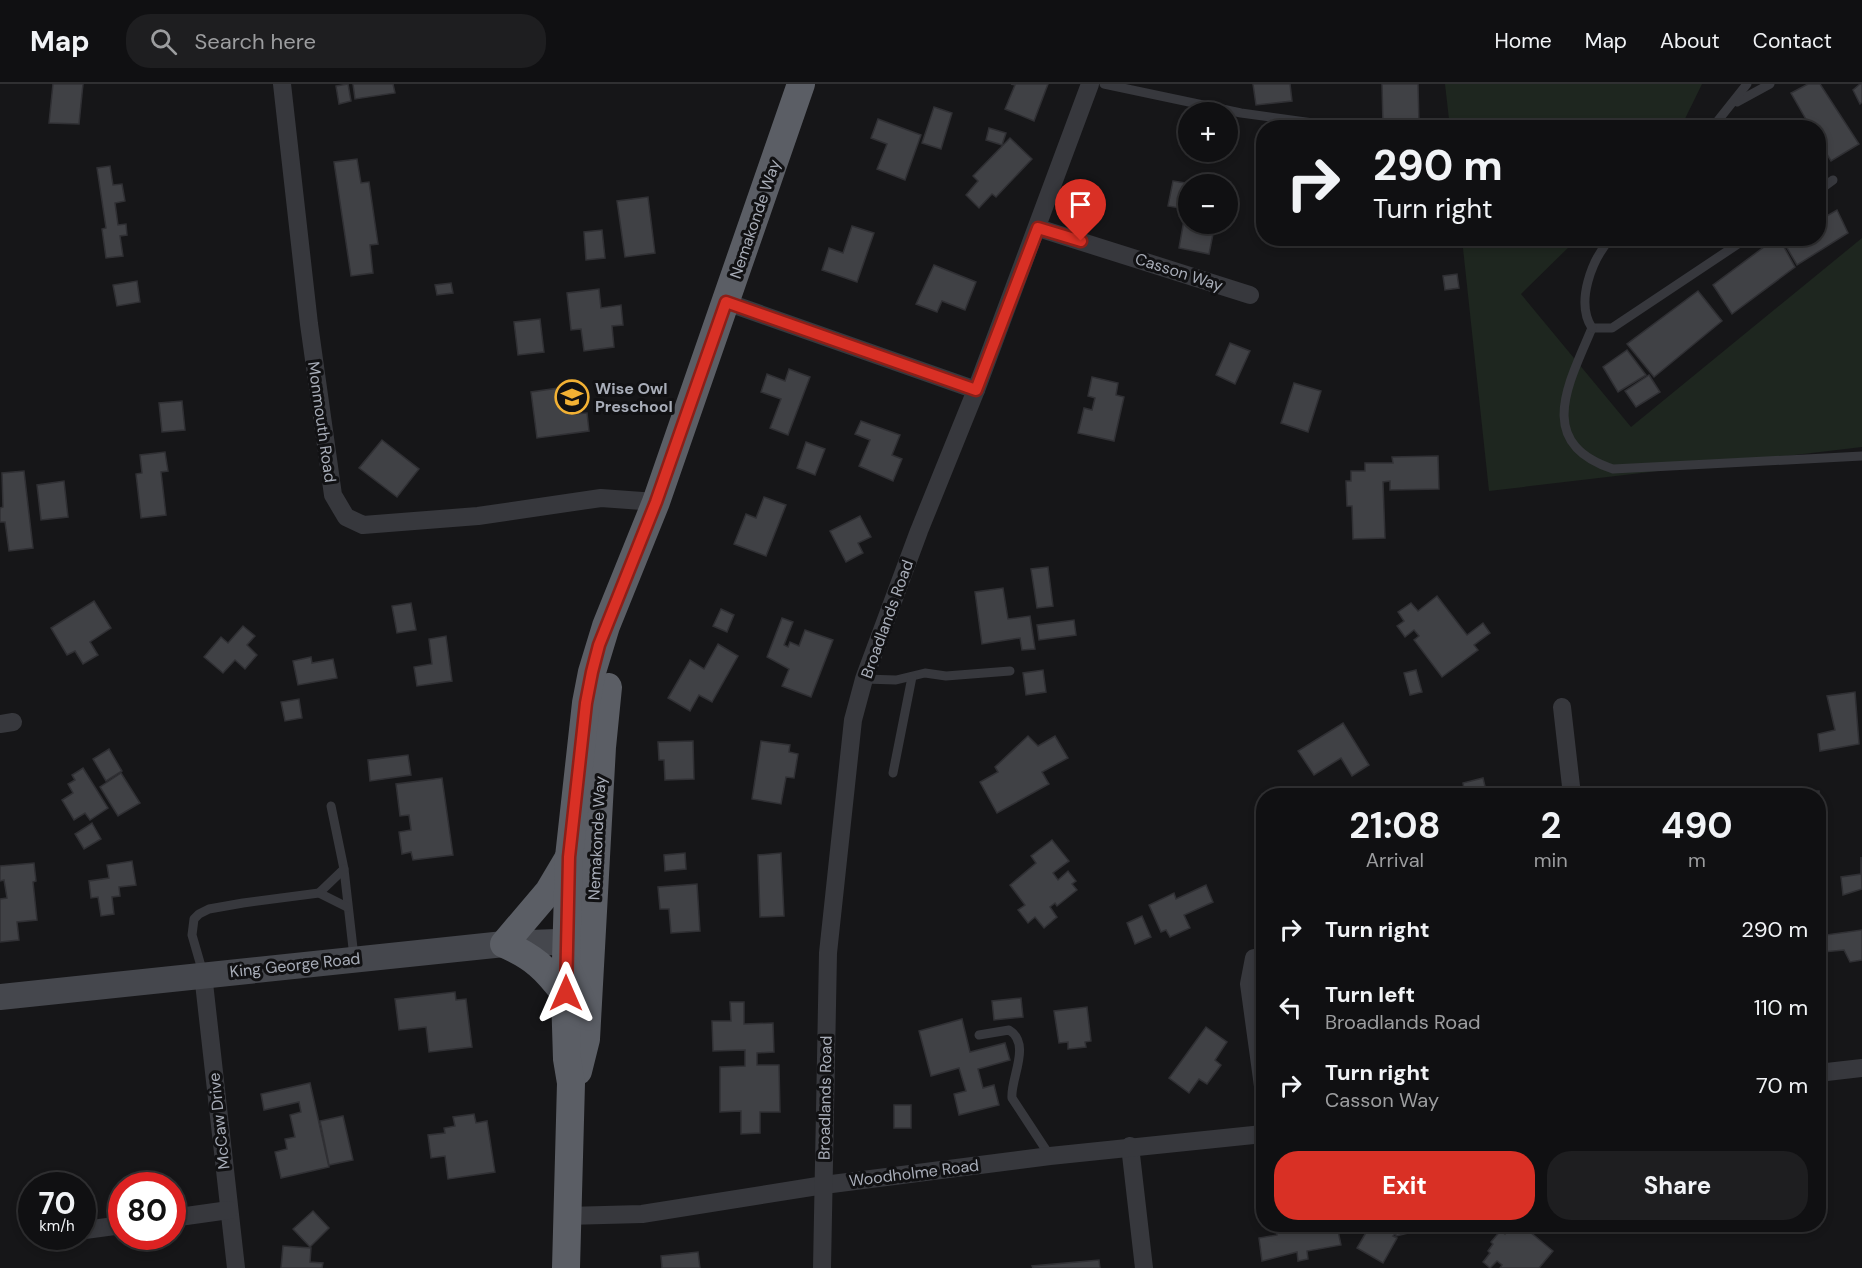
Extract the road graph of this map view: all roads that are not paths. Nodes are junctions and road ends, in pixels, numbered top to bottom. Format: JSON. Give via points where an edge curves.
{"nodes":[{"id":1,"x":282,"y":84,"type":"edge"},
{"id":2,"x":801,"y":84,"type":"edge"},
{"id":3,"x":1090,"y":84,"type":"edge"},
{"id":4,"x":1104,"y":84,"type":"edge"},
{"id":5,"x":1747,"y":84,"type":"edge"},
{"id":6,"x":1770,"y":84,"type":"edge"},
{"id":7,"x":1734,"y":103,"type":"junction"},
{"id":8,"x":1291,"y":120,"type":"edge"},
{"id":9,"x":1719,"y":120,"type":"edge"},
{"id":10,"x":1833,"y":180,"type":"dead end"},
{"id":11,"x":1826,"y":185,"type":"edge"},
{"id":12,"x":1038,"y":228,"type":"junction"},
{"id":13,"x":1604,"y":246,"type":"edge"},
{"id":14,"x":1735,"y":246,"type":"edge"},
{"id":15,"x":1250,"y":295,"type":"dead end"},
{"id":16,"x":726,"y":302,"type":"junction"},
{"id":17,"x":1592,"y":328,"type":"junction"},
{"id":18,"x":976,"y":390,"type":"junction"},
{"id":19,"x":1862,"y":456,"type":"edge"},
{"id":20,"x":656,"y":502,"type":"junction"},
{"id":21,"x":621,"y":590,"type":"junction"},
{"id":22,"x":1010,"y":671,"type":"dead end"},
{"id":23,"x":912,"y":676,"type":"junction"},
{"id":24,"x":864,"y":679,"type":"junction"},
{"id":25,"x":1562,"y":707,"type":"dead end"},
{"id":26,"x":893,"y":772,"type":"dead end"},
{"id":27,"x":1571,"y":788,"type":"edge"},
{"id":28,"x":331,"y":806,"type":"dead end"},
{"id":29,"x":569,"y":857,"type":"junction"},
{"id":30,"x":344,"y":869,"type":"junction"},
{"id":31,"x":319,"y":893,"type":"junction"},
{"id":32,"x":347,"y":907,"type":"junction"},
{"id":33,"x":578,"y":941,"type":"junction"},
{"id":34,"x":504,"y":944,"type":"junction"},
{"id":35,"x":1254,"y":958,"type":"dead end"},
{"id":36,"x":354,"y":959,"type":"junction"},
{"id":37,"x":203,"y":974,"type":"junction"},
{"id":38,"x":566,"y":993,"type":"junction"},
{"id":39,"x":0,"y":997,"type":"edge"},
{"id":40,"x":979,"y":1035,"type":"dead end"},
{"id":41,"x":1256,"y":1035,"type":"edge"},
{"id":42,"x":1862,"y":1068,"type":"edge"},
{"id":43,"x":1826,"y":1072,"type":"edge"},
{"id":44,"x":571,"y":1083,"type":"junction"},
{"id":45,"x":1256,"y":1135,"type":"edge"},
{"id":46,"x":1130,"y":1146,"type":"junction"},
{"id":47,"x":1050,"y":1156,"type":"junction"},
{"id":48,"x":824,"y":1185,"type":"junction"},
{"id":49,"x":229,"y":1210,"type":"junction"},
{"id":50,"x":186,"y":1216,"type":"edge"},
{"id":51,"x":566,"y":1216,"type":"junction"},
{"id":52,"x":236,"y":1268,"type":"edge"},
{"id":53,"x":566,"y":1268,"type":"edge"},
{"id":54,"x":822,"y":1268,"type":"edge"},
{"id":55,"x":1144,"y":1268,"type":"edge"}],
"edges":[{"from":1,"to":20,"type":"street","name":"Monmouth Road","via":[[333,495],[346,517],[363,525],[478,516],[601,498]]},
{"from":2,"to":16,"type":"highway","name":"Nemakonde Way"},
{"from":3,"to":12,"type":"street","name":"Broadlands Road"},
{"from":4,"to":8,"type":"lane"},
{"from":5,"to":7,"type":"lane"},
{"from":6,"to":7,"type":"lane"},
{"from":7,"to":9,"type":"lane"},
{"from":10,"to":11,"type":"lane"},
{"from":12,"to":15,"type":"street","name":"Casson Way"},
{"from":12,"to":18,"type":"street","name":"Broadlands Road"},
{"from":13,"to":17,"type":"lane","via":[[1593,266],[1584,309]]},
{"from":14,"to":17,"type":"lane","via":[[1611,328]]},
{"from":16,"to":18,"type":"street"},
{"from":16,"to":20,"type":"highway","name":"Nemakonde Way"},
{"from":17,"to":19,"type":"lane","via":[[1563,401],[1569,441],[1596,463],[1613,469]]},
{"from":18,"to":24,"type":"street","name":"Broadlands Road"},
{"from":20,"to":21,"type":"highway","name":"Nemakonde Way"},
{"from":21,"to":29,"type":"highway","name":"Nemakonde Way","via":[[592,672]]},
{"from":21,"to":33,"type":"highway","name":"Nemakonde Way"},
{"from":22,"to":23,"type":"lane"},
{"from":23,"to":24,"type":"lane"},
{"from":23,"to":26,"type":"lane"},
{"from":24,"to":48,"type":"street","name":"Broadlands Road","via":[[852,730],[828,953]]},
{"from":25,"to":27,"type":"street"},
{"from":28,"to":30,"type":"lane"},
{"from":29,"to":33,"type":"highway","name":"Nemakonde Way"},
{"from":29,"to":34,"type":"highway","via":[[549,891]]},
{"from":30,"to":31,"type":"lane"},
{"from":30,"to":32,"type":"lane"},
{"from":31,"to":32,"type":"lane"},
{"from":31,"to":37,"type":"lane","via":[[243,903],[199,914],[194,919],[192,935]]},
{"from":32,"to":36,"type":"lane"},
{"from":33,"to":34,"type":"main road","name":"King George Road"},
{"from":33,"to":38,"type":"highway","name":"Nemakonde Way"},
{"from":33,"to":44,"type":"highway","name":"Nemakonde Way","via":[[586,1039],[580,1067]]},
{"from":34,"to":36,"type":"main road","name":"King George Road"},
{"from":34,"to":38,"type":"highway","via":[[540,964]]},
{"from":35,"to":41,"type":"street","via":[[1249,984]]},
{"from":36,"to":37,"type":"main road","name":"King George Road"},
{"from":37,"to":39,"type":"main road","name":"King George Road"},
{"from":37,"to":49,"type":"street","name":"McCaw Drive"},
{"from":38,"to":44,"type":"highway","name":"Nemakonde Way"},
{"from":40,"to":47,"type":"lane","via":[[1009,1030],[1015,1036],[1019,1062],[1012,1098]]},
{"from":42,"to":43,"type":"street"},
{"from":44,"to":51,"type":"highway","name":"Nemakonde Way"},
{"from":45,"to":46,"type":"street","name":"Woodholme Road"},
{"from":46,"to":47,"type":"street","name":"Woodholme Road"},
{"from":46,"to":55,"type":"street"},
{"from":47,"to":48,"type":"street","name":"Woodholme Road"},
{"from":48,"to":51,"type":"street","name":"Woodholme Road","via":[[642,1214]]},
{"from":48,"to":54,"type":"street","name":"Broadlands Road"},
{"from":49,"to":50,"type":"street"},
{"from":49,"to":52,"type":"street","name":"McCaw Drive"},
{"from":51,"to":53,"type":"highway","name":"Nemakonde Way"}]}
